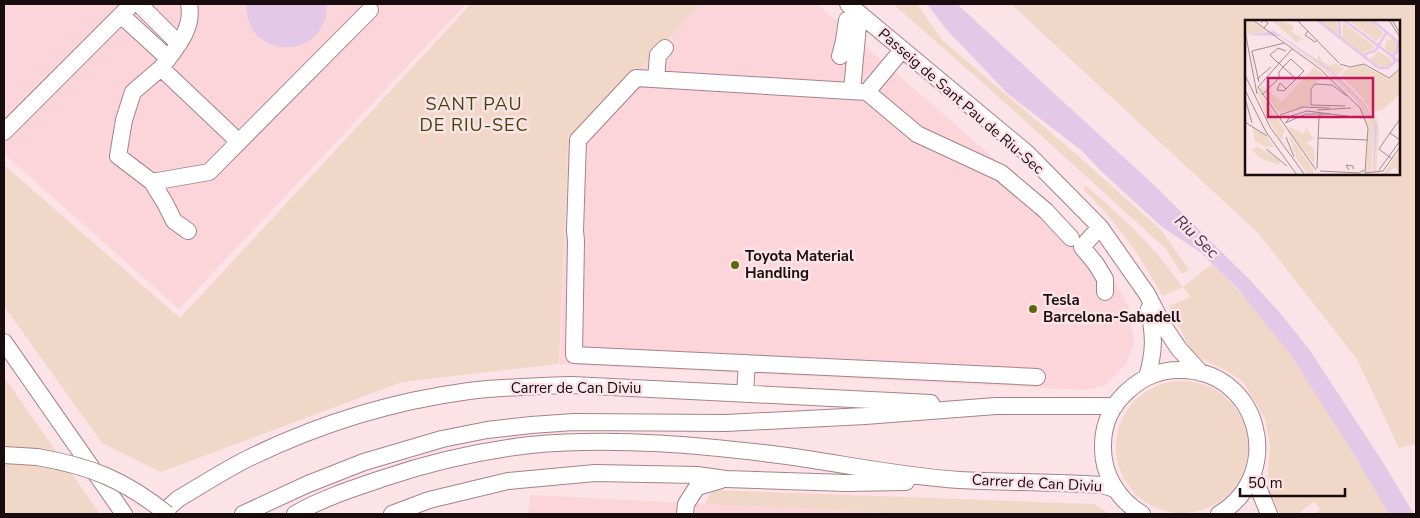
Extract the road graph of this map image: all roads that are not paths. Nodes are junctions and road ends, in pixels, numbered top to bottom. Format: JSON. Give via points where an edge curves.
{"nodes":[{"id":1,"x":139,"y":4,"type":"edge"},
{"id":2,"x":189,"y":4,"type":"edge"},
{"id":3,"x":370,"y":6,"type":"edge"},
{"id":4,"x":127,"y":10,"type":"edge"},
{"id":5,"x":849,"y":15,"type":"edge"},
{"id":6,"x":179,"y":44,"type":"junction"},
{"id":7,"x":665,"y":48,"type":"dead end"},
{"id":8,"x":902,"y":50,"type":"junction"},
{"id":9,"x":840,"y":56,"type":"dead end"},
{"id":10,"x":165,"y":63,"type":"junction"},
{"id":11,"x":656,"y":79,"type":"junction"},
{"id":12,"x":859,"y":91,"type":"junction"},
{"id":13,"x":4,"y":132,"type":"edge"},
{"id":14,"x":239,"y":142,"type":"junction"},
{"id":15,"x":152,"y":182,"type":"junction"},
{"id":16,"x":1100,"y":228,"type":"junction"},
{"id":17,"x":188,"y":231,"type":"dead end"},
{"id":18,"x":1071,"y":238,"type":"dead end"},
{"id":19,"x":1104,"y":292,"type":"dead end"},
{"id":20,"x":1147,"y":294,"type":"junction"},
{"id":21,"x":4,"y":342,"type":"edge"},
{"id":22,"x":747,"y":363,"type":"junction"},
{"id":23,"x":1201,"y":372,"type":"junction"},
{"id":24,"x":1037,"y":377,"type":"dead end"},
{"id":25,"x":1147,"y":377,"type":"junction"},
{"id":26,"x":745,"y":393,"type":"junction"},
{"id":27,"x":996,"y":406,"type":"junction"},
{"id":28,"x":1115,"y":406,"type":"junction"},
{"id":29,"x":4,"y":455,"type":"edge"},
{"id":30,"x":1253,"y":475,"type":"junction"},
{"id":31,"x":726,"y":479,"type":"junction"},
{"id":32,"x":959,"y":480,"type":"junction"},
{"id":33,"x":1115,"y":489,"type":"junction"},
{"id":34,"x":107,"y":490,"type":"junction"},
{"id":35,"x":178,"y":507,"type":"edge"},
{"id":36,"x":163,"y":512,"type":"edge"},
{"id":37,"x":124,"y":514,"type":"edge"},
{"id":38,"x":243,"y":514,"type":"edge"},
{"id":39,"x":295,"y":514,"type":"edge"},
{"id":40,"x":392,"y":514,"type":"edge"},
{"id":41,"x":686,"y":514,"type":"edge"},
{"id":42,"x":1142,"y":514,"type":"edge"},
{"id":43,"x":1219,"y":514,"type":"edge"},
{"id":44,"x":1269,"y":514,"type":"edge"}],
"edges":[{"from":1,"to":6,"type":"street"},
{"from":2,"to":6,"type":"street","via":[[190,24]]},
{"from":3,"to":14,"type":"street"},
{"from":4,"to":10,"type":"street"},
{"from":4,"to":13,"type":"street"},
{"from":5,"to":8,"type":"street","name":"Passeig de Sant Pau de Riu-Sec"},
{"from":5,"to":9,"type":"street"},
{"from":5,"to":12,"type":"street"},
{"from":6,"to":10,"type":"street"},
{"from":7,"to":11,"type":"street","via":[[658,55]]},
{"from":8,"to":12,"type":"street"},
{"from":8,"to":16,"type":"street","name":"Passeig de Sant Pau de Riu-Sec","via":[[1028,154]]},
{"from":10,"to":14,"type":"street"},
{"from":10,"to":15,"type":"street","via":[[133,92],[118,156]]},
{"from":11,"to":12,"type":"street"},
{"from":11,"to":22,"type":"street","via":[[636,78],[578,140],[574,355]]},
{"from":12,"to":18,"type":"street","via":[[917,134],[1001,173],[1046,211]]},
{"from":14,"to":15,"type":"street","via":[[209,172]]},
{"from":15,"to":17,"type":"street","via":[[174,221]]},
{"from":16,"to":19,"type":"street","via":[[1082,247],[1105,280]]},
{"from":16,"to":20,"type":"street","name":"Passeig de Sant Pau de Riu-Sec"},
{"from":20,"to":23,"type":"street","name":"Passeig de Sant Pau de Riu-Sec","via":[[1179,349]]},
{"from":20,"to":25,"type":"street","name":"Passeig de Sant Pau de Riu-Sec","via":[[1153,330],[1153,358]]},
{"from":21,"to":34,"type":"street"},
{"from":22,"to":24,"type":"street"},
{"from":22,"to":26,"type":"street"},
{"from":23,"to":25,"type":"street","via":[[1173,370]]},
{"from":23,"to":30,"type":"street","via":[[1231,388],[1251,415],[1258,448]]},
{"from":25,"to":28,"type":"street","via":[[1132,386]]},
{"from":26,"to":27,"type":"street","name":"Carrer de Can Diviu"},
{"from":26,"to":35,"type":"street","name":"Carrer de Can Diviu","via":[[572,385],[469,391],[430,398],[340,421],[290,440],[249,458]]},
{"from":27,"to":28,"type":"street","name":"Carrer de Can Diviu"},
{"from":27,"to":38,"type":"street","name":"Carrer de Can Diviu","via":[[726,423],[574,422],[487,430],[364,462]]},
{"from":28,"to":33,"type":"street","via":[[1103,443],[1105,467]]},
{"from":29,"to":36,"type":"street","bridge":true,"via":[[37,457],[90,468],[134,490]]},
{"from":30,"to":43,"type":"street","via":[[1239,498]]},
{"from":30,"to":44,"type":"street"},
{"from":31,"to":32,"type":"street","name":"Carrer de Can Diviu","via":[[846,483]]},
{"from":31,"to":40,"type":"street","name":"Carrer de Can Diviu","via":[[697,475],[595,473],[516,480],[469,489]]},
{"from":31,"to":41,"type":"street","via":[[697,487],[686,504]]},
{"from":32,"to":33,"type":"street","name":"Carrer de Can Diviu","via":[[1102,485]]},
{"from":32,"to":39,"type":"street","name":"Carrer de Can Diviu","via":[[719,448],[644,442],[590,442],[472,454],[417,467],[354,488]]},
{"from":33,"to":42,"type":"street"},
{"from":34,"to":35,"type":"street","name":"Carrer de Can Diviu"},
{"from":34,"to":37,"type":"street"},
{"from":35,"to":36,"type":"street","bridge":true}]}
